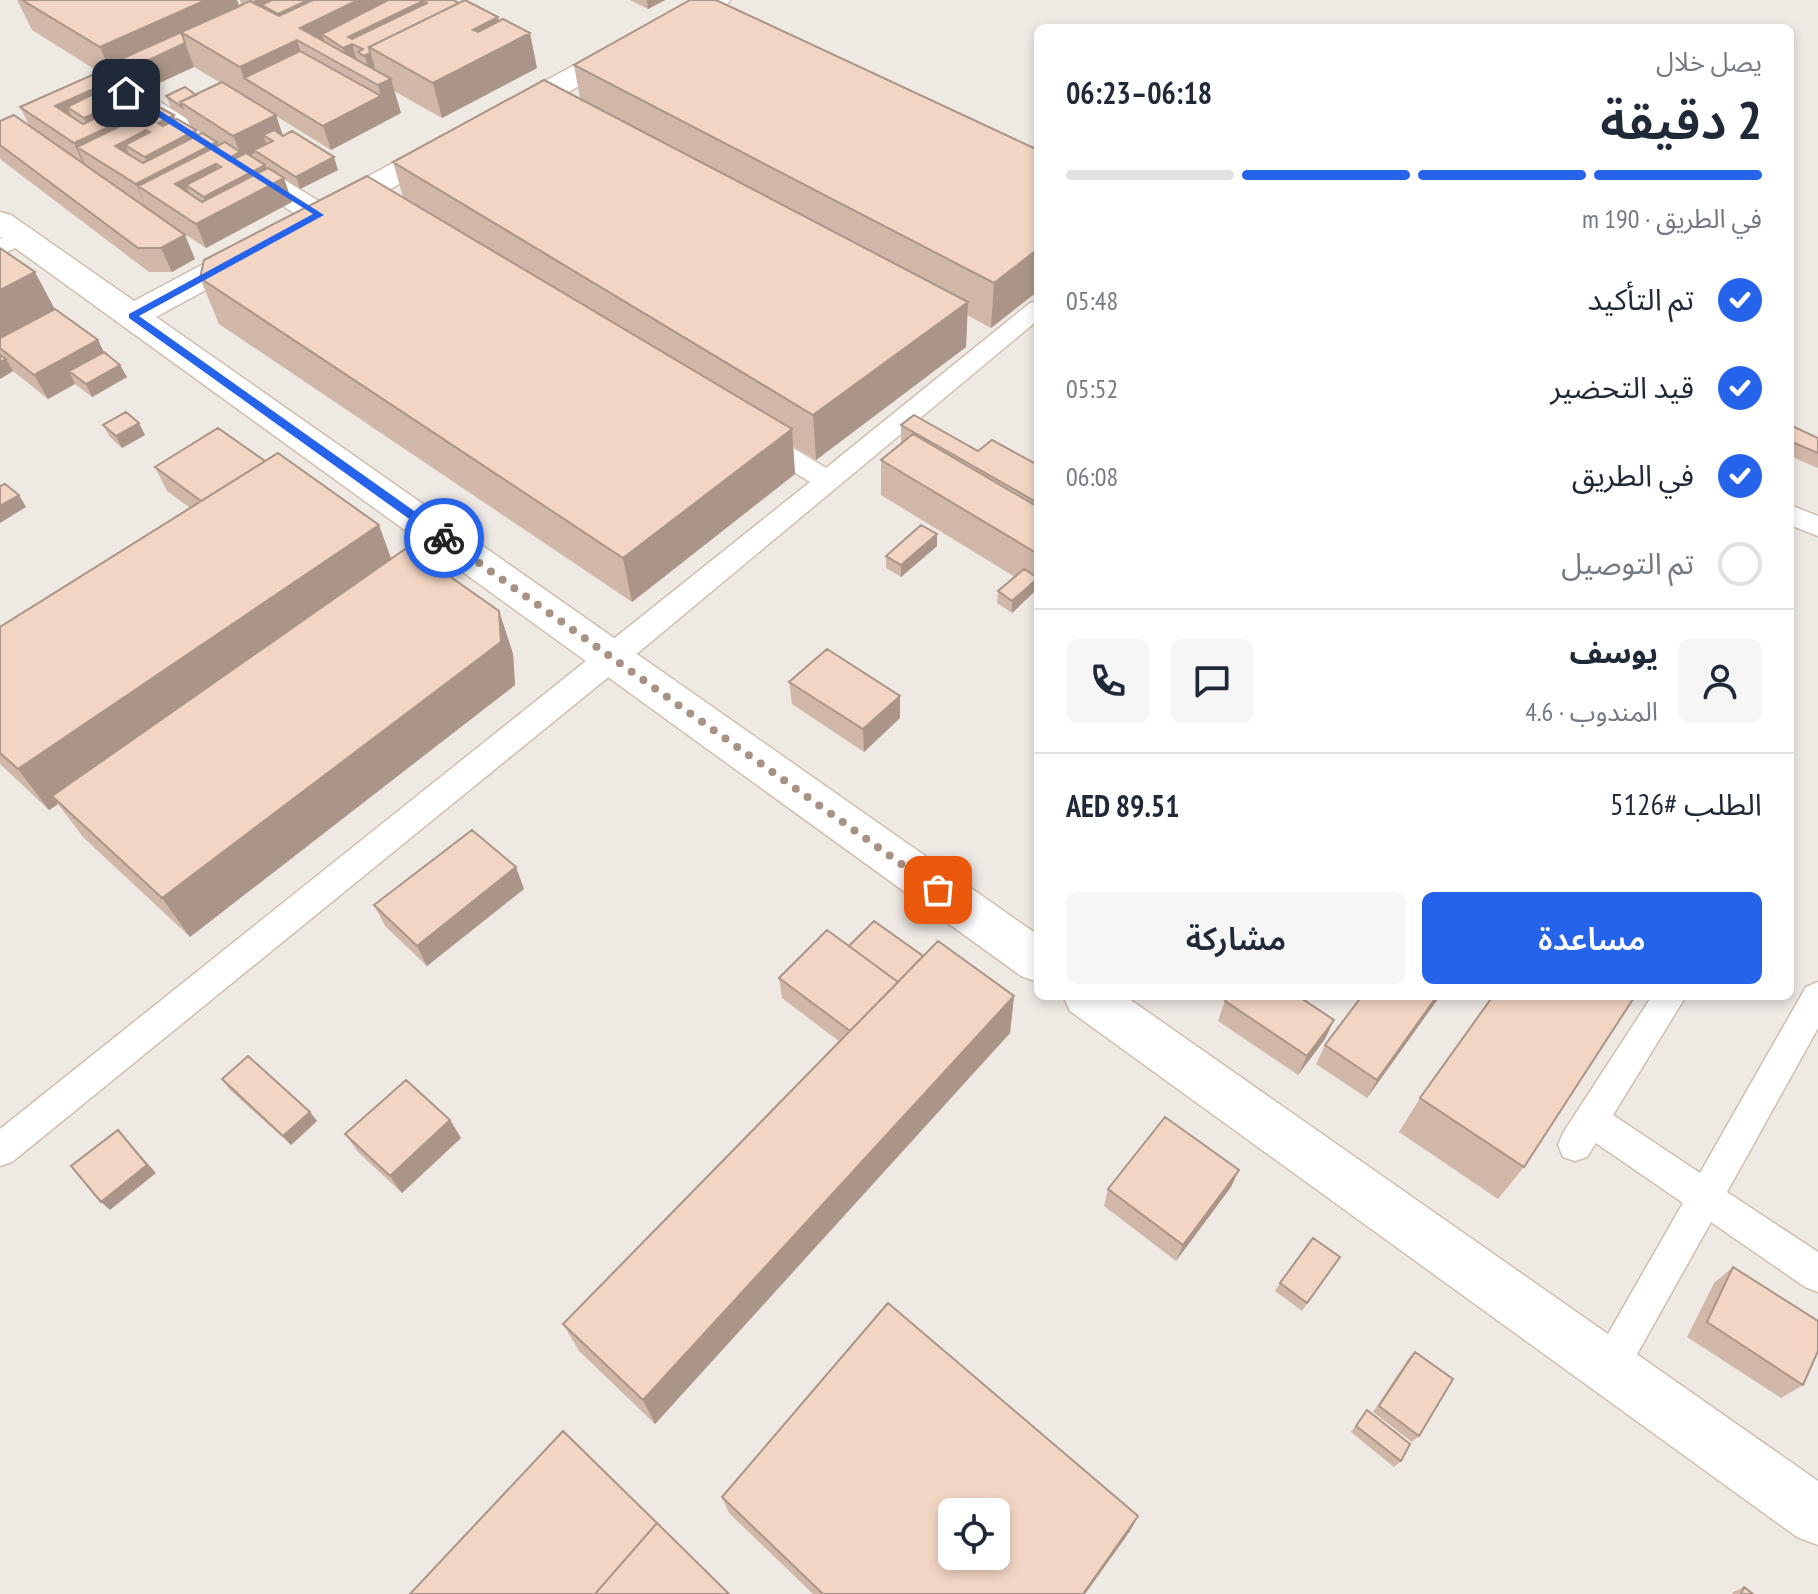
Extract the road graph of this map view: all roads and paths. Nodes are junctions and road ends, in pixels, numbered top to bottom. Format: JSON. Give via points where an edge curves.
{"nodes":[{"id":1,"x":715,"y":10,"type":"edge"},
{"id":2,"x":126,"y":93,"type":"edge"},
{"id":3,"x":527,"y":103,"type":"junction"},
{"id":4,"x":555,"y":117,"type":"edge"},
{"id":5,"x":355,"y":195,"type":"junction"},
{"id":6,"x":382,"y":212,"type":"edge"},
{"id":7,"x":297,"y":227,"type":"junction"},
{"id":8,"x":7,"y":236,"type":"edge"},
{"id":9,"x":1034,"y":311,"type":"edge"},
{"id":10,"x":132,"y":316,"type":"junction"},
{"id":11,"x":747,"y":432,"type":"edge"},
{"id":12,"x":828,"y":481,"type":"junction"},
{"id":13,"x":1794,"y":516,"type":"edge"},
{"id":14,"x":1818,"y":527,"type":"edge"},
{"id":15,"x":460,"y":550,"type":"junction"},
{"id":16,"x":383,"y":606,"type":"edge"},
{"id":17,"x":612,"y":658,"type":"junction"},
{"id":18,"x":1034,"y":958,"type":"edge"},
{"id":19,"x":1818,"y":997,"type":"edge"},
{"id":20,"x":1093,"y":1000,"type":"edge"},
{"id":21,"x":1667,"y":1000,"type":"edge"},
{"id":22,"x":0,"y":1150,"type":"edge"},
{"id":23,"x":1706,"y":1197,"type":"junction"},
{"id":24,"x":1818,"y":1274,"type":"edge"},
{"id":25,"x":1609,"y":1368,"type":"junction"},
{"id":26,"x":1818,"y":1516,"type":"edge"}],
"edges":[{"from":1,"to":3,"type":"street"},
{"from":2,"to":7,"type":"street"},
{"from":3,"to":4,"type":"lane"},
{"from":3,"to":5,"type":"street"},
{"from":5,"to":6,"type":"lane"},
{"from":5,"to":7,"type":"street"},
{"from":7,"to":10,"type":"street"},
{"from":8,"to":10,"type":"street"},
{"from":9,"to":12,"type":"lane","via":[[982,344]]},
{"from":10,"to":15,"type":"street"},
{"from":11,"to":12,"type":"lane"},
{"from":12,"to":17,"type":"lane"},
{"from":13,"to":14,"type":"lane"},
{"from":15,"to":16,"type":"lane"},
{"from":15,"to":17,"type":"street"},
{"from":17,"to":18,"type":"street"},
{"from":17,"to":22,"type":"lane"},
{"from":19,"to":23,"type":"lane"},
{"from":20,"to":25,"type":"street"},
{"from":21,"to":23,"type":"lane","via":[[1583,1133]]},
{"from":23,"to":24,"type":"lane"},
{"from":23,"to":25,"type":"lane"},
{"from":25,"to":26,"type":"street"}]}
